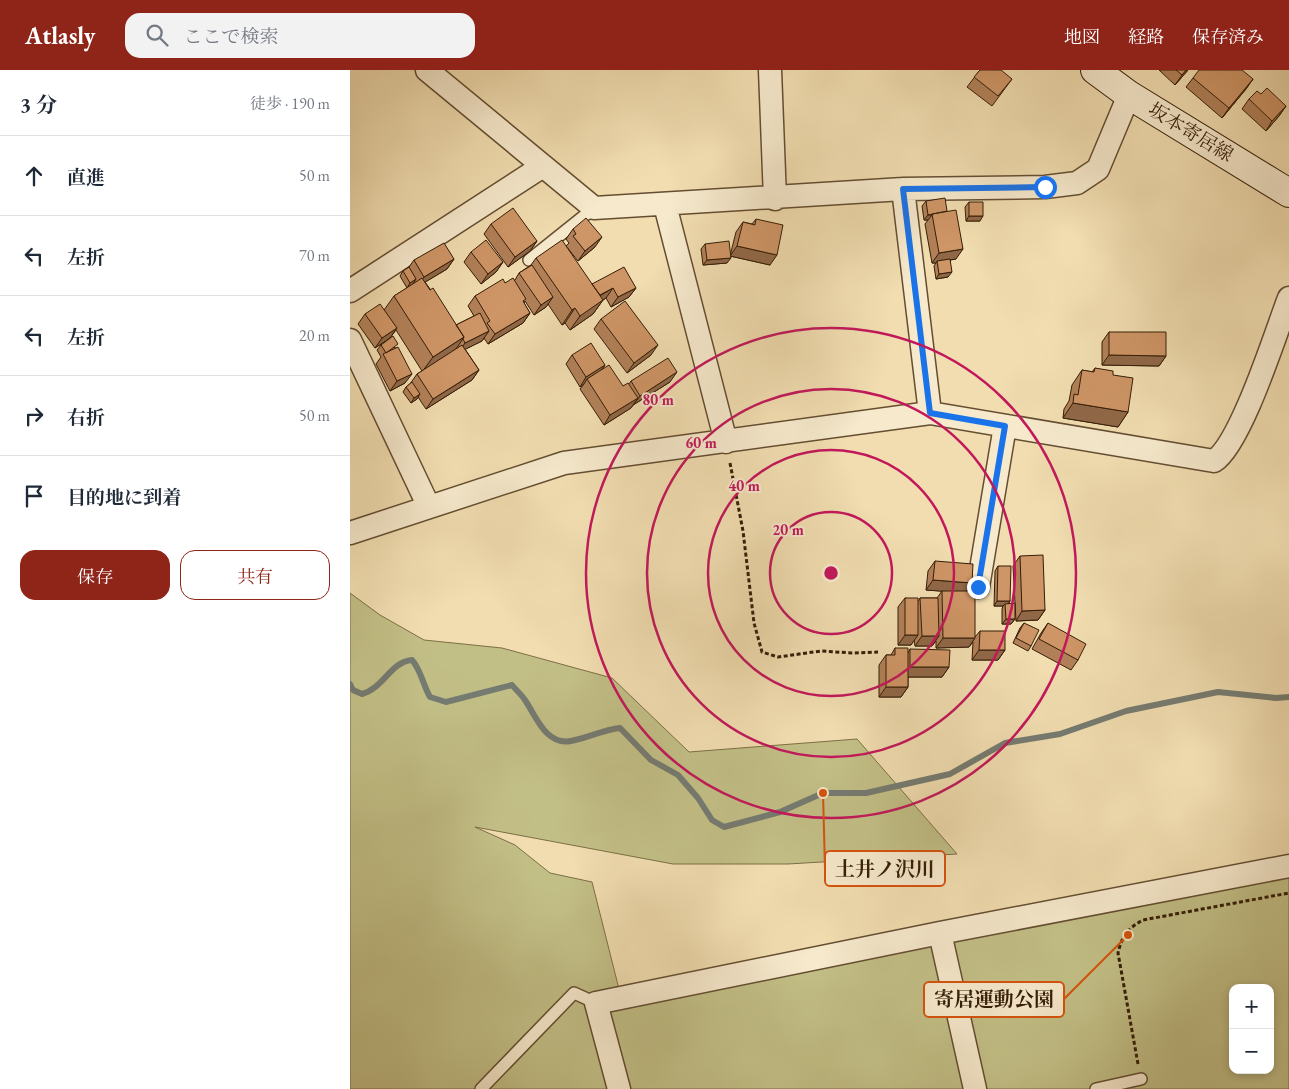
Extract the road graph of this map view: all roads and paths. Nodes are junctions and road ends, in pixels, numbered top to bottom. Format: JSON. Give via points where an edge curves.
{"nodes":[{"id":1,"x":427,"y":70,"type":"edge"},
{"id":2,"x":770,"y":70,"type":"edge"},
{"id":3,"x":1095,"y":70,"type":"edge"},
{"id":4,"x":1129,"y":96,"type":"junction"},
{"id":5,"x":544,"y":166,"type":"junction"},
{"id":6,"x":903,"y":189,"type":"junction"},
{"id":7,"x":1289,"y":193,"type":"edge"},
{"id":8,"x":775,"y":199,"type":"junction"},
{"id":9,"x":665,"y":205,"type":"junction"},
{"id":10,"x":594,"y":208,"type":"junction"},
{"id":11,"x":529,"y":260,"type":"dead end"},
{"id":12,"x":350,"y":291,"type":"edge"},
{"id":13,"x":1289,"y":298,"type":"edge"},
{"id":14,"x":350,"y":340,"type":"edge"},
{"id":15,"x":930,"y":413,"type":"junction"},
{"id":16,"x":1005,"y":426,"type":"junction"},
{"id":17,"x":726,"y":442,"type":"junction"},
{"id":18,"x":429,"y":507,"type":"junction"},
{"id":19,"x":350,"y":533,"type":"edge"},
{"id":20,"x":978,"y":587,"type":"dead end"},
{"id":21,"x":878,"y":652,"type":"dead end"},
{"id":22,"x":1289,"y":866,"type":"edge"},
{"id":23,"x":1289,"y":893,"type":"edge"},
{"id":24,"x":940,"y":933,"type":"junction"},
{"id":25,"x":596,"y":1003,"type":"junction"},
{"id":26,"x":1141,"y":1079,"type":"joint"},
{"id":27,"x":481,"y":1089,"type":"edge"},
{"id":28,"x":619,"y":1089,"type":"edge"},
{"id":29,"x":975,"y":1089,"type":"edge"},
{"id":30,"x":1096,"y":1089,"type":"edge"}],
"edges":[{"from":1,"to":5,"type":"street"},
{"from":2,"to":8,"type":"street"},
{"from":3,"to":4,"type":"main road","name":"坂本寄居線"},
{"from":4,"to":6,"type":"street","via":[[1098,169],[1077,183],[1045,187]]},
{"from":4,"to":7,"type":"main road","name":"坂本寄居線"},
{"from":5,"to":10,"type":"street"},
{"from":5,"to":12,"type":"street"},
{"from":6,"to":8,"type":"street"},
{"from":6,"to":15,"type":"street"},
{"from":8,"to":9,"type":"street"},
{"from":9,"to":10,"type":"street"},
{"from":9,"to":17,"type":"street"},
{"from":10,"to":11,"type":"lane"},
{"from":13,"to":16,"type":"street","via":[[1239,428],[1223,456],[1214,461]]},
{"from":14,"to":18,"type":"street"},
{"from":15,"to":16,"type":"street"},
{"from":15,"to":17,"type":"street"},
{"from":16,"to":20,"type":"street"},
{"from":17,"to":18,"type":"street","via":[[564,463]]},
{"from":17,"to":21,"type":"path","via":[[743,531],[754,623],[762,652],[778,657],[821,651]]},
{"from":18,"to":19,"type":"street"},
{"from":22,"to":24,"type":"street"},
{"from":23,"to":26,"type":"path","via":[[1143,920],[1130,927],[1122,938],[1118,953]]},
{"from":24,"to":25,"type":"street"},
{"from":24,"to":29,"type":"street"},
{"from":25,"to":27,"type":"lane","via":[[574,993]]},
{"from":25,"to":28,"type":"street"},
{"from":26,"to":30,"type":"lane"}]}
